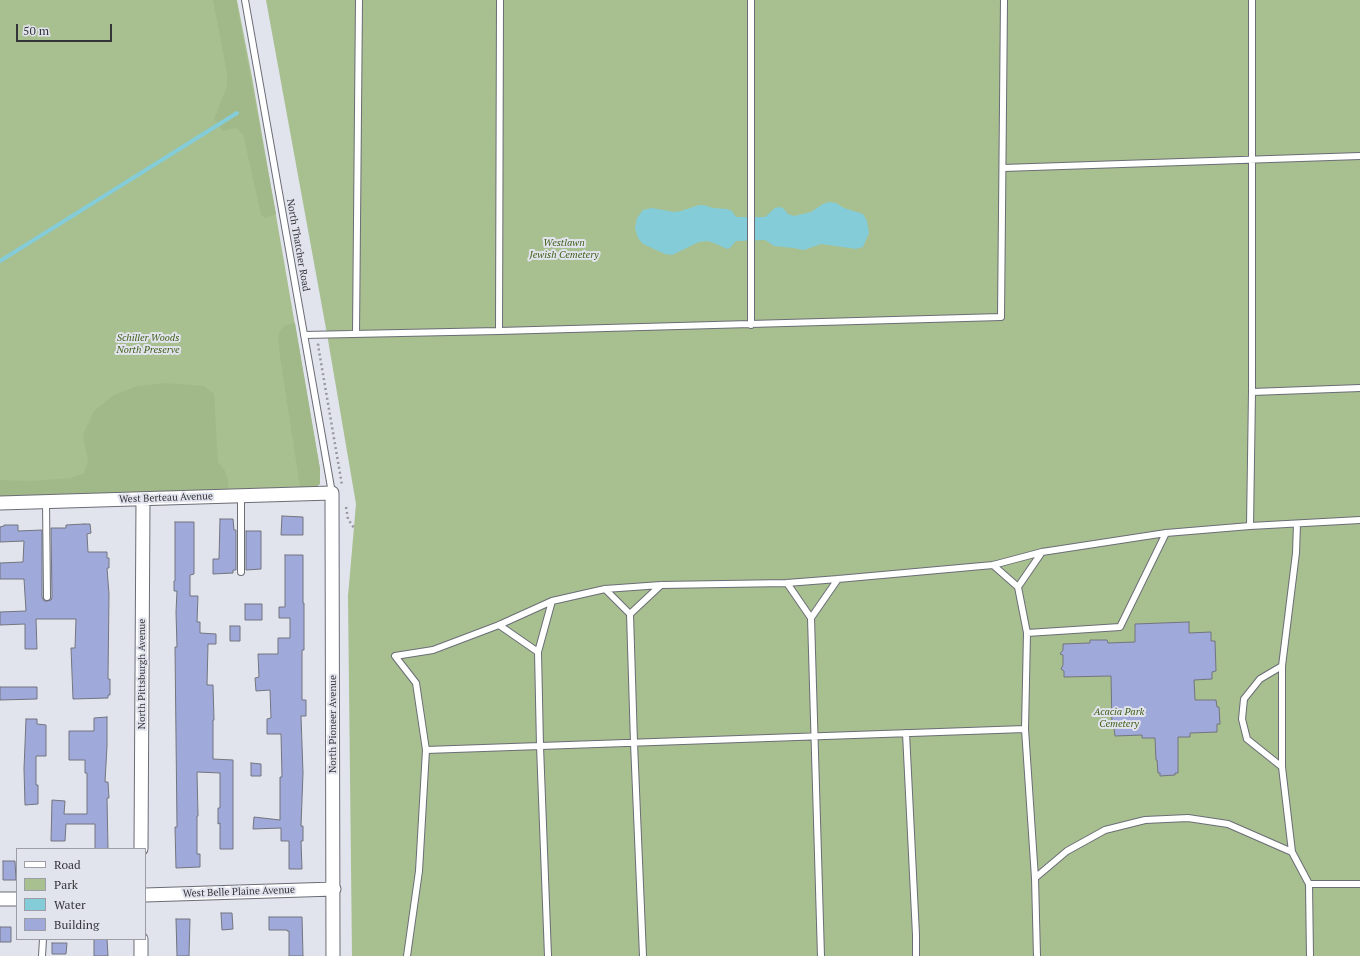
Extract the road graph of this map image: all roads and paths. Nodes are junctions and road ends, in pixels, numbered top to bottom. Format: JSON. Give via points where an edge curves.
{"nodes":[{"id":1,"x":245,"y":0,"type":"edge"},
{"id":2,"x":359,"y":0,"type":"edge"},
{"id":3,"x":500,"y":0,"type":"edge"},
{"id":4,"x":751,"y":0,"type":"edge"},
{"id":5,"x":1004,"y":0,"type":"edge"},
{"id":6,"x":1252,"y":0,"type":"edge"},
{"id":7,"x":1360,"y":156,"type":"edge"},
{"id":8,"x":1251,"y":160,"type":"junction"},
{"id":9,"x":1003,"y":168,"type":"junction"},
{"id":10,"x":751,"y":325,"type":"junction"},
{"id":11,"x":499,"y":331,"type":"junction"},
{"id":12,"x":327,"y":334,"type":"junction"},
{"id":13,"x":356,"y":334,"type":"junction"},
{"id":14,"x":304,"y":335,"type":"junction"},
{"id":15,"x":1360,"y":388,"type":"edge"},
{"id":16,"x":1252,"y":392,"type":"junction"},
{"id":17,"x":338,"y":491,"type":"junction"},
{"id":18,"x":241,"y":496,"type":"junction"},
{"id":19,"x":143,"y":499,"type":"junction"},
{"id":20,"x":46,"y":502,"type":"junction"},
{"id":21,"x":0,"y":503,"type":"edge"},
{"id":22,"x":345,"y":504,"type":"dead end"},
{"id":23,"x":1360,"y":520,"type":"edge"},
{"id":24,"x":1297,"y":524,"type":"junction"},
{"id":25,"x":1250,"y":526,"type":"junction"},
{"id":26,"x":354,"y":528,"type":"dead end"},
{"id":27,"x":1166,"y":533,"type":"junction"},
{"id":28,"x":1042,"y":552,"type":"junction"},
{"id":29,"x":993,"y":564,"type":"junction"},
{"id":30,"x":241,"y":572,"type":"dead end"},
{"id":31,"x":838,"y":579,"type":"junction"},
{"id":32,"x":787,"y":583,"type":"junction"},
{"id":33,"x":661,"y":585,"type":"junction"},
{"id":34,"x":605,"y":588,"type":"junction"},
{"id":35,"x":1018,"y":588,"type":"junction"},
{"id":36,"x":47,"y":597,"type":"dead end"},
{"id":37,"x":552,"y":601,"type":"junction"},
{"id":38,"x":630,"y":614,"type":"junction"},
{"id":39,"x":811,"y":618,"type":"junction"},
{"id":40,"x":499,"y":625,"type":"junction"},
{"id":41,"x":1026,"y":633,"type":"junction"},
{"id":42,"x":538,"y":652,"type":"junction"},
{"id":43,"x":1282,"y":666,"type":"junction"},
{"id":44,"x":1025,"y":729,"type":"junction"},
{"id":45,"x":906,"y":733,"type":"junction"},
{"id":46,"x":814,"y":736,"type":"junction"},
{"id":47,"x":634,"y":743,"type":"junction"},
{"id":48,"x":540,"y":746,"type":"junction"},
{"id":49,"x":426,"y":750,"type":"junction"},
{"id":50,"x":1282,"y":767,"type":"junction"},
{"id":51,"x":141,"y":848,"type":"edge"},
{"id":52,"x":1292,"y":852,"type":"junction"},
{"id":53,"x":1035,"y":878,"type":"junction"},
{"id":54,"x":1309,"y":884,"type":"junction"},
{"id":55,"x":1360,"y":884,"type":"edge"},
{"id":56,"x":334,"y":889,"type":"junction"},
{"id":57,"x":146,"y":895,"type":"edge"},
{"id":58,"x":0,"y":899,"type":"edge"},
{"id":59,"x":16,"y":899,"type":"edge"},
{"id":60,"x":42,"y":940,"type":"edge"},
{"id":61,"x":141,"y":940,"type":"edge"},
{"id":62,"x":42,"y":956,"type":"edge"},
{"id":63,"x":141,"y":956,"type":"edge"},
{"id":64,"x":333,"y":956,"type":"edge"},
{"id":65,"x":407,"y":956,"type":"edge"},
{"id":66,"x":548,"y":956,"type":"edge"},
{"id":67,"x":643,"y":956,"type":"edge"},
{"id":68,"x":821,"y":956,"type":"edge"},
{"id":69,"x":916,"y":956,"type":"edge"},
{"id":70,"x":1037,"y":956,"type":"edge"},
{"id":71,"x":1310,"y":956,"type":"edge"}],
"edges":[{"from":1,"to":14,"type":"lane","name":"North Thatcher Road"},
{"from":2,"to":13,"type":"lane"},
{"from":3,"to":11,"type":"lane"},
{"from":4,"to":10,"type":"lane"},
{"from":5,"to":9,"type":"lane"},
{"from":6,"to":8,"type":"lane"},
{"from":7,"to":8,"type":"lane"},
{"from":8,"to":9,"type":"lane"},
{"from":8,"to":16,"type":"lane"},
{"from":9,"to":10,"type":"lane","via":[[1001,317]]},
{"from":10,"to":11,"type":"lane"},
{"from":11,"to":13,"type":"lane"},
{"from":12,"to":13,"type":"lane"},
{"from":12,"to":14,"type":"lane"},
{"from":12,"to":17,"type":"path","via":[[318,345]]},
{"from":14,"to":17,"type":"lane","name":"North Thatcher Road"},
{"from":15,"to":16,"type":"lane"},
{"from":16,"to":25,"type":"lane"},
{"from":17,"to":18,"type":"street","name":"West Berteau Avenue"},
{"from":17,"to":56,"type":"street","name":"North Pioneer Avenue"},
{"from":18,"to":19,"type":"street","name":"West Berteau Avenue"},
{"from":18,"to":30,"type":"lane"},
{"from":19,"to":20,"type":"street","name":"West Berteau Avenue"},
{"from":19,"to":51,"type":"street","name":"North Pittsburgh Avenue"},
{"from":20,"to":21,"type":"street","name":"West Berteau Avenue"},
{"from":20,"to":36,"type":"lane"},
{"from":22,"to":26,"type":"path","via":[[348,519]]},
{"from":23,"to":24,"type":"lane"},
{"from":24,"to":25,"type":"lane"},
{"from":24,"to":43,"type":"lane","via":[[1296,553]]},
{"from":25,"to":27,"type":"lane"},
{"from":27,"to":28,"type":"lane"},
{"from":27,"to":41,"type":"lane","via":[[1120,627]]},
{"from":28,"to":29,"type":"lane"},
{"from":28,"to":35,"type":"lane"},
{"from":29,"to":31,"type":"lane"},
{"from":29,"to":35,"type":"lane"},
{"from":31,"to":32,"type":"lane"},
{"from":31,"to":39,"type":"lane"},
{"from":32,"to":33,"type":"lane"},
{"from":32,"to":39,"type":"lane"},
{"from":33,"to":34,"type":"lane"},
{"from":33,"to":38,"type":"lane"},
{"from":34,"to":37,"type":"lane"},
{"from":34,"to":38,"type":"lane"},
{"from":35,"to":41,"type":"lane"},
{"from":37,"to":40,"type":"lane"},
{"from":37,"to":42,"type":"lane"},
{"from":38,"to":47,"type":"lane"},
{"from":39,"to":46,"type":"lane"},
{"from":40,"to":42,"type":"lane"},
{"from":40,"to":49,"type":"lane","via":[[433,650],[395,656],[416,683]]},
{"from":41,"to":44,"type":"lane"},
{"from":42,"to":48,"type":"lane"},
{"from":43,"to":50,"type":"lane"},
{"from":43,"to":50,"type":"lane","via":[[1260,680],[1244,699],[1242,719],[1247,738]]},
{"from":44,"to":45,"type":"lane"},
{"from":44,"to":53,"type":"lane"},
{"from":45,"to":46,"type":"lane"},
{"from":45,"to":69,"type":"lane"},
{"from":46,"to":47,"type":"lane"},
{"from":46,"to":68,"type":"lane"},
{"from":47,"to":48,"type":"lane"},
{"from":47,"to":67,"type":"lane"},
{"from":48,"to":49,"type":"lane"},
{"from":48,"to":66,"type":"lane"},
{"from":49,"to":65,"type":"lane","via":[[419,871]]},
{"from":50,"to":52,"type":"lane"},
{"from":52,"to":53,"type":"lane","via":[[1228,824],[1188,818],[1146,820],[1105,830],[1067,851]]},
{"from":52,"to":54,"type":"lane"},
{"from":53,"to":70,"type":"lane"},
{"from":54,"to":55,"type":"lane"},
{"from":54,"to":71,"type":"lane"},
{"from":56,"to":57,"type":"street","name":"West Belle Plaine Avenue"},
{"from":56,"to":64,"type":"street","name":"North Pioneer Avenue"},
{"from":58,"to":59,"type":"street"},
{"from":60,"to":62,"type":"lane"},
{"from":61,"to":63,"type":"street"}]}
